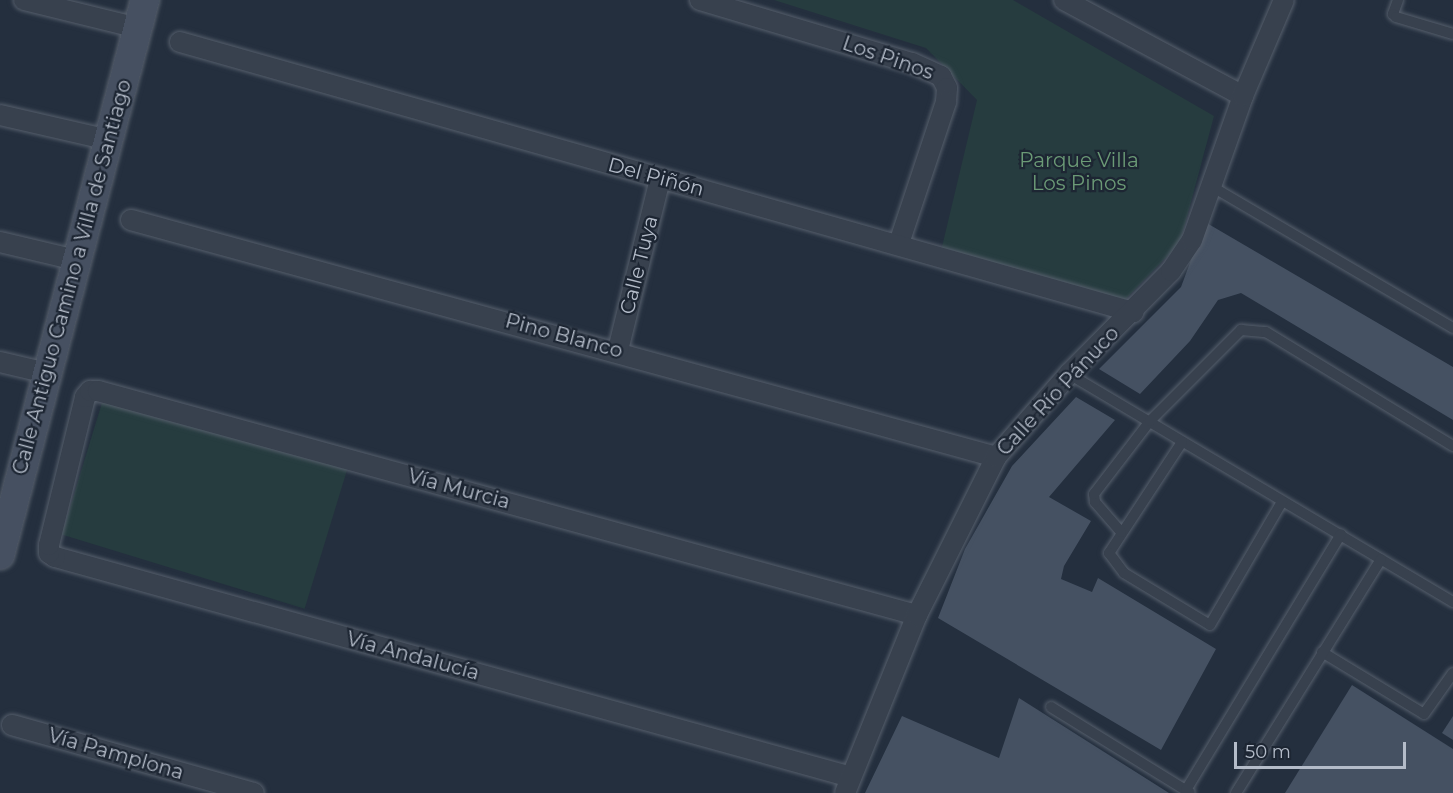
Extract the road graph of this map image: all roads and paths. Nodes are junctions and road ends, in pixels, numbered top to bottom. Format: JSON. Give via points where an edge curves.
{"nodes":[{"id":1,"x":24,"y":0,"type":"edge"},
{"id":2,"x":145,"y":0,"type":"edge"},
{"id":3,"x":700,"y":0,"type":"edge"},
{"id":4,"x":1064,"y":0,"type":"edge"},
{"id":5,"x":1284,"y":0,"type":"edge"},
{"id":6,"x":1398,"y":0,"type":"edge"},
{"id":7,"x":138,"y":28,"type":"junction"},
{"id":8,"x":1453,"y":34,"type":"edge"},
{"id":9,"x":180,"y":42,"type":"dead end"},
{"id":10,"x":1243,"y":96,"type":"junction"},
{"id":11,"x":0,"y":115,"type":"edge"},
{"id":12,"x":109,"y":140,"type":"junction"},
{"id":13,"x":660,"y":179,"type":"junction"},
{"id":14,"x":1211,"y":186,"type":"junction"},
{"id":15,"x":131,"y":220,"type":"dead end"},
{"id":16,"x":0,"y":242,"type":"edge"},
{"id":17,"x":899,"y":243,"type":"junction"},
{"id":18,"x":76,"y":260,"type":"junction"},
{"id":19,"x":1132,"y":312,"type":"junction"},
{"id":20,"x":1453,"y":328,"type":"edge"},
{"id":21,"x":618,"y":350,"type":"junction"},
{"id":22,"x":0,"y":362,"type":"edge"},
{"id":23,"x":47,"y":373,"type":"junction"},
{"id":24,"x":1069,"y":374,"type":"junction"},
{"id":25,"x":1150,"y":421,"type":"junction"},
{"id":26,"x":1182,"y":442,"type":"junction"},
{"id":27,"x":1453,"y":446,"type":"edge"},
{"id":28,"x":996,"y":457,"type":"junction"},
{"id":29,"x":62,"y":479,"type":"joint"},
{"id":30,"x":8,"y":487,"type":"edge"},
{"id":31,"x":1282,"y":502,"type":"junction"},
{"id":32,"x":1121,"y":532,"type":"junction"},
{"id":33,"x":1341,"y":534,"type":"junction"},
{"id":34,"x":0,"y":555,"type":"edge"},
{"id":35,"x":1381,"y":559,"type":"junction"},
{"id":36,"x":1453,"y":602,"type":"edge"},
{"id":37,"x":917,"y":615,"type":"junction"},
{"id":38,"x":1322,"y":651,"type":"junction"},
{"id":39,"x":1453,"y":673,"type":"edge"},
{"id":40,"x":1051,"y":707,"type":"dead end"},
{"id":41,"x":12,"y":725,"type":"dead end"},
{"id":42,"x":848,"y":785,"type":"edge"},
{"id":43,"x":1188,"y":791,"type":"edge"},
{"id":44,"x":254,"y":793,"type":"edge"},
{"id":45,"x":1236,"y":793,"type":"edge"}],
"edges":[{"from":1,"to":7,"type":"street"},
{"from":2,"to":7,"type":"street","name":"Calle Antiguo Camino a Villa de Santiago"},
{"from":3,"to":17,"type":"street","name":"Los Pinos","via":[[912,63],[941,76],[947,88],[946,102]]},
{"from":4,"to":10,"type":"street"},
{"from":5,"to":10,"type":"street","name":"Calle Río Pánuco"},
{"from":6,"to":8,"type":"lane","via":[[1393,14],[1396,17]]},
{"from":7,"to":12,"type":"street","name":"Calle Antiguo Camino a Villa de Santiago"},
{"from":9,"to":13,"type":"street","name":"Del Piñón"},
{"from":10,"to":14,"type":"street","name":"Calle Río Pánuco"},
{"from":11,"to":12,"type":"street"},
{"from":12,"to":18,"type":"street","name":"Calle Antiguo Camino a Villa de Santiago"},
{"from":13,"to":17,"type":"street","name":"Del Piñón"},
{"from":13,"to":21,"type":"street","name":"Calle Tuya"},
{"from":14,"to":19,"type":"street","name":"Calle Río Pánuco","via":[[1182,255]]},
{"from":14,"to":20,"type":"lane"},
{"from":15,"to":21,"type":"street","name":"Pino Blanco"},
{"from":16,"to":18,"type":"street"},
{"from":17,"to":19,"type":"street","name":"Del Piñón"},
{"from":18,"to":23,"type":"street","name":"Calle Antiguo Camino a Villa de Santiago"},
{"from":19,"to":24,"type":"street","name":"Calle Río Pánuco"},
{"from":21,"to":28,"type":"street","name":"Pino Blanco"},
{"from":22,"to":23,"type":"street"},
{"from":23,"to":30,"type":"street","name":"Calle Antiguo Camino a Villa de Santiago"},
{"from":24,"to":25,"type":"lane"},
{"from":24,"to":28,"type":"street","name":"Calle Río Pánuco"},
{"from":25,"to":26,"type":"lane"},
{"from":25,"to":27,"type":"lane","via":[[1230,337],[1248,328],[1266,332]]},
{"from":25,"to":32,"type":"lane","via":[[1094,494],[1095,502]]},
{"from":26,"to":31,"type":"lane"},
{"from":26,"to":32,"type":"lane"},
{"from":28,"to":37,"type":"street","name":"Calle Río Pánuco"},
{"from":29,"to":37,"type":"street","name":"Vía Murcia","via":[[85,397],[90,391],[98,391]]},
{"from":29,"to":42,"type":"street","name":"Vía Andalucía","via":[[49,545],[49,553],[55,557]]},
{"from":30,"to":34,"type":"street","name":"Calle Antiguo Camino a Villa de Santiago"},
{"from":31,"to":32,"type":"lane","via":[[1210,625],[1115,564],[1110,553]]},
{"from":31,"to":33,"type":"lane"},
{"from":33,"to":35,"type":"lane"},
{"from":33,"to":43,"type":"lane"},
{"from":35,"to":36,"type":"lane"},
{"from":35,"to":38,"type":"lane"},
{"from":37,"to":42,"type":"street","name":"Calle Río Pánuco"},
{"from":38,"to":39,"type":"lane","via":[[1424,714]]},
{"from":38,"to":45,"type":"lane"},
{"from":40,"to":43,"type":"lane"},
{"from":41,"to":44,"type":"street","name":"Vía Pamplona"}]}
